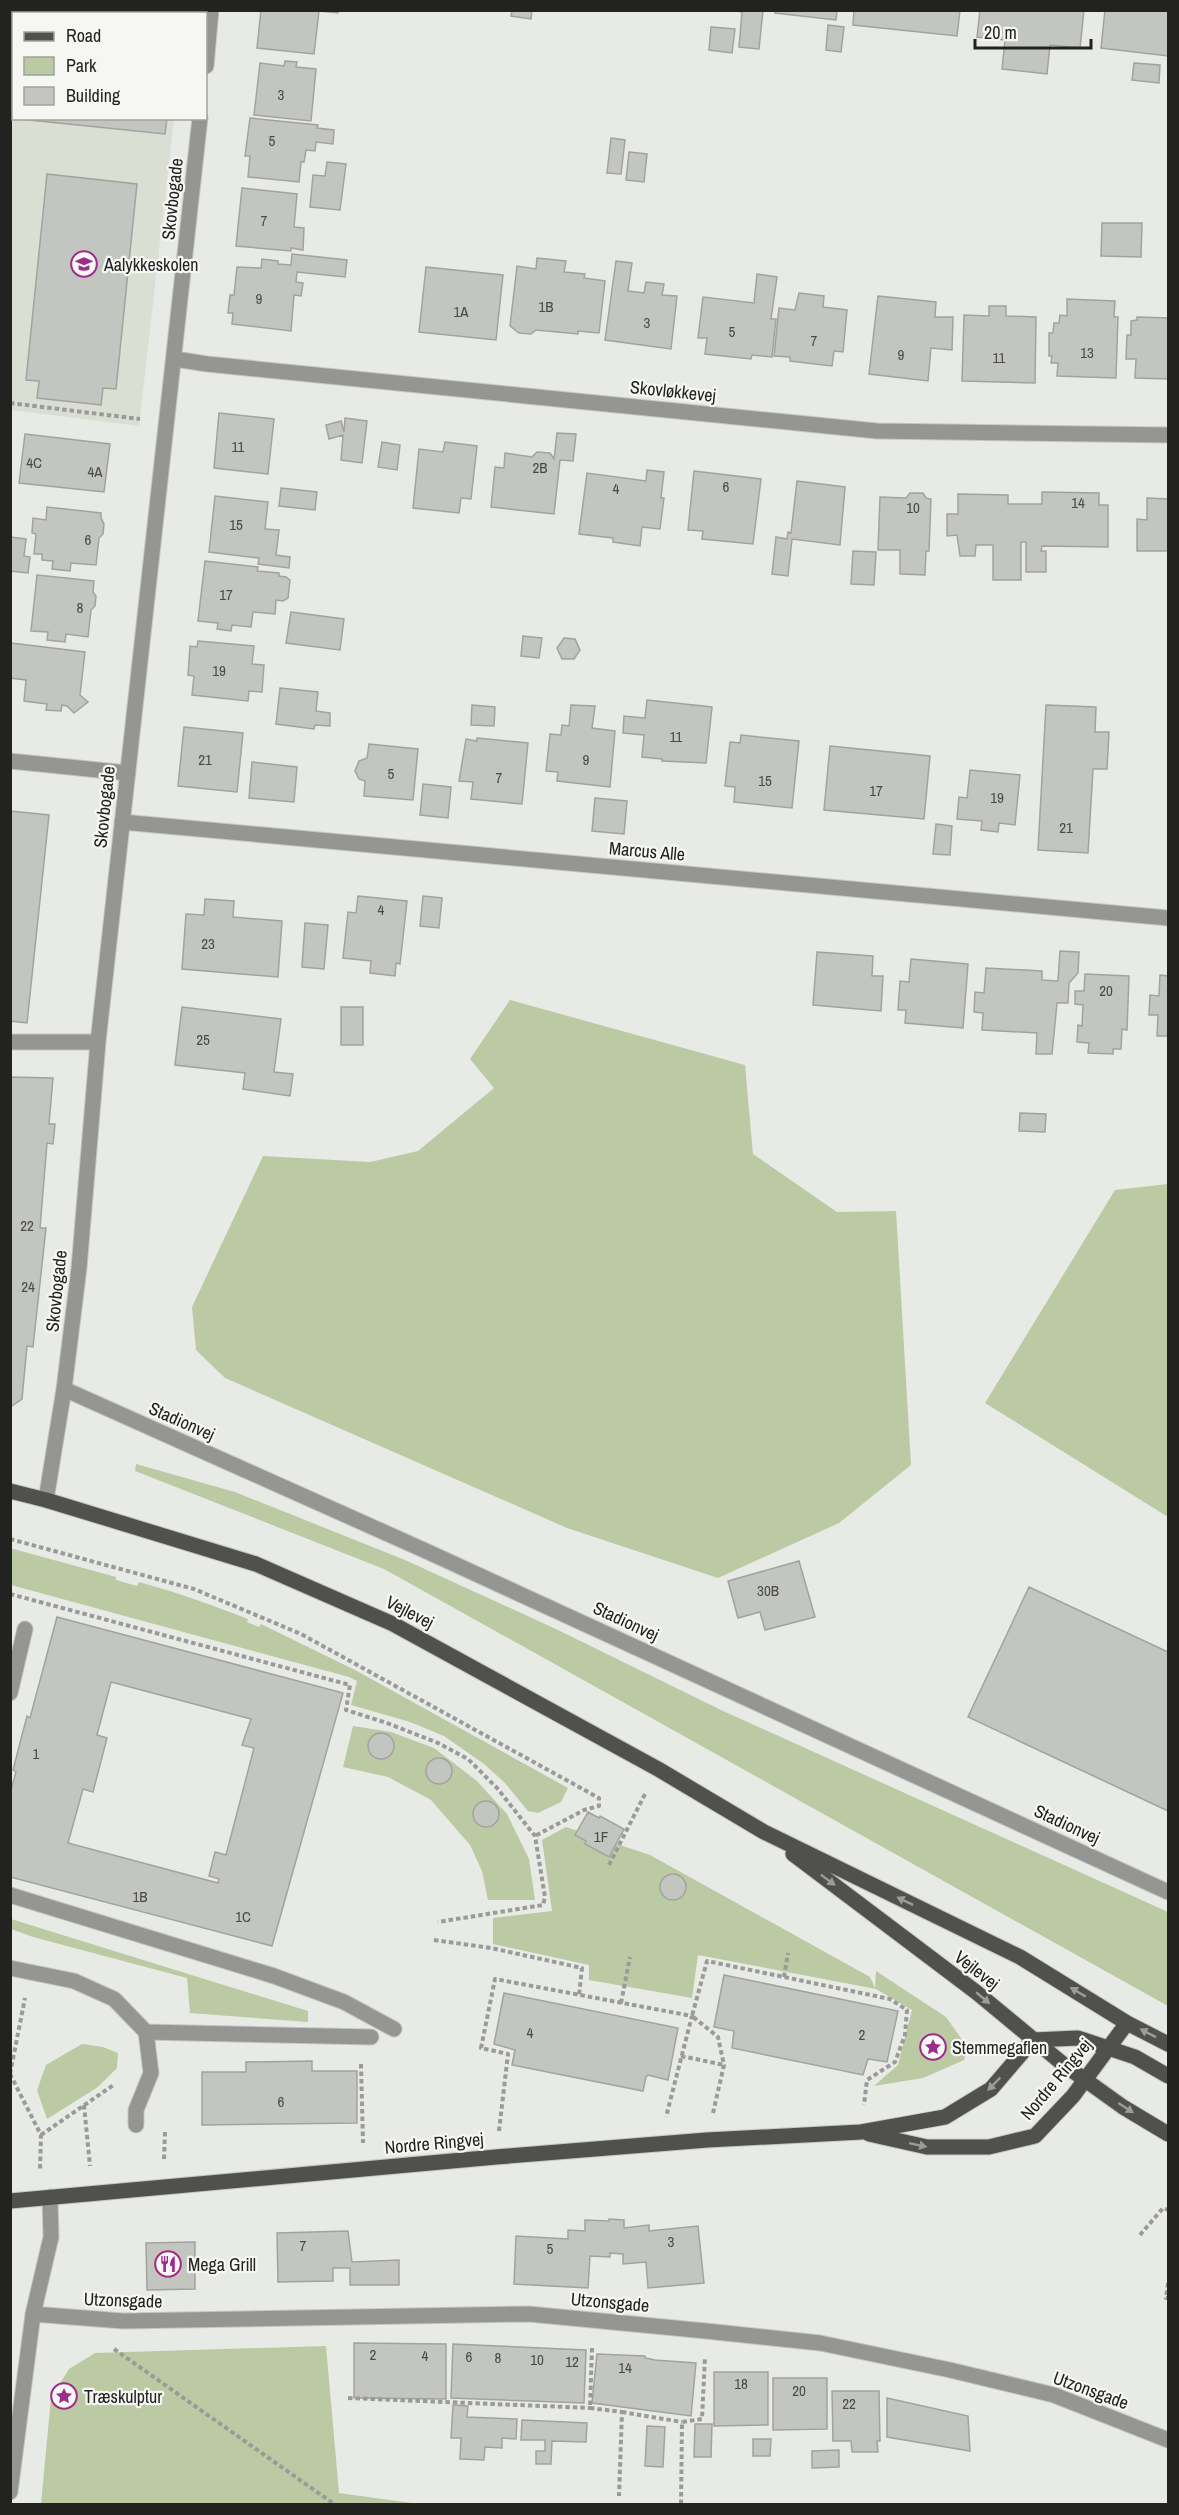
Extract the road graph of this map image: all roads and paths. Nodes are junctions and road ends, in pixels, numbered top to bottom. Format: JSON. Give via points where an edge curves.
{"nodes":[{"id":1,"x":211,"y":10,"type":"edge"},
{"id":2,"x":207,"y":55,"type":"edge"},
{"id":3,"x":200,"y":120,"type":"edge"},
{"id":4,"x":175,"y":358,"type":"junction"},
{"id":5,"x":10,"y":403,"type":"edge"},
{"id":6,"x":168,"y":422,"type":"junction"},
{"id":7,"x":1168,"y":435,"type":"edge"},
{"id":8,"x":10,"y":761,"type":"edge"},
{"id":9,"x":128,"y":773,"type":"junction"},
{"id":10,"x":122,"y":822,"type":"junction"},
{"id":11,"x":1168,"y":918,"type":"edge"},
{"id":12,"x":10,"y":1042,"type":"edge"},
{"id":13,"x":98,"y":1042,"type":"junction"},
{"id":14,"x":64,"y":1389,"type":"junction"},
{"id":15,"x":10,"y":1491,"type":"edge"},
{"id":16,"x":46,"y":1500,"type":"junction"},
{"id":17,"x":10,"y":1539,"type":"edge"},
{"id":18,"x":10,"y":1594,"type":"edge"},
{"id":19,"x":25,"y":1629,"type":"dead end"},
{"id":20,"x":10,"y":1693,"type":"edge"},
{"id":21,"x":658,"y":1769,"type":"junction"},
{"id":22,"x":764,"y":1832,"type":"junction"},
{"id":23,"x":536,"y":1836,"type":"junction"},
{"id":24,"x":609,"y":1865,"type":"dead end"},
{"id":25,"x":1168,"y":1892,"type":"edge"},
{"id":26,"x":10,"y":1895,"type":"edge"},
{"id":27,"x":438,"y":1922,"type":"dead end"},
{"id":28,"x":434,"y":1940,"type":"dead end"},
{"id":29,"x":788,"y":1953,"type":"dead end"},
{"id":30,"x":630,"y":1957,"type":"dead end"},
{"id":31,"x":18,"y":1969,"type":"edge"},
{"id":32,"x":784,"y":1977,"type":"junction"},
{"id":33,"x":579,"y":1995,"type":"junction"},
{"id":34,"x":621,"y":2003,"type":"junction"},
{"id":35,"x":692,"y":2016,"type":"junction"},
{"id":36,"x":1128,"y":2023,"type":"junction"},
{"id":37,"x":394,"y":2029,"type":"dead end"},
{"id":38,"x":147,"y":2032,"type":"junction"},
{"id":39,"x":371,"y":2037,"type":"dead end"},
{"id":40,"x":1033,"y":2040,"type":"junction"},
{"id":41,"x":1168,"y":2044,"type":"edge"},
{"id":42,"x":1109,"y":2048,"type":"junction"},
{"id":43,"x":681,"y":2056,"type":"junction"},
{"id":44,"x":150,"y":2061,"type":"junction"},
{"id":45,"x":724,"y":2065,"type":"junction"},
{"id":46,"x":360,"y":2068,"type":"dead end"},
{"id":47,"x":10,"y":2074,"type":"edge"},
{"id":48,"x":1168,"y":2076,"type":"edge"},
{"id":49,"x":1085,"y":2079,"type":"junction"},
{"id":50,"x":675,"y":2084,"type":"dead end"},
{"id":51,"x":866,"y":2089,"type":"dead end"},
{"id":52,"x":84,"y":2105,"type":"junction"},
{"id":53,"x":500,"y":2115,"type":"dead end"},
{"id":54,"x":363,"y":2124,"type":"dead end"},
{"id":55,"x":136,"y":2125,"type":"joint"},
{"id":56,"x":861,"y":2132,"type":"junction"},
{"id":57,"x":41,"y":2134,"type":"junction"},
{"id":58,"x":1168,"y":2134,"type":"edge"},
{"id":59,"x":707,"y":2140,"type":"junction"},
{"id":60,"x":163,"y":2187,"type":"junction"},
{"id":61,"x":92,"y":2194,"type":"junction"},
{"id":62,"x":45,"y":2197,"type":"junction"},
{"id":63,"x":10,"y":2201,"type":"edge"},
{"id":64,"x":1168,"y":2210,"type":"edge"},
{"id":65,"x":1140,"y":2235,"type":"dead end"},
{"id":66,"x":1168,"y":2283,"type":"edge"},
{"id":67,"x":1168,"y":2298,"type":"edge"},
{"id":68,"x":33,"y":2314,"type":"junction"},
{"id":69,"x":594,"y":2321,"type":"junction"},
{"id":70,"x":705,"y":2331,"type":"junction"},
{"id":71,"x":109,"y":2345,"type":"dead end"},
{"id":72,"x":348,"y":2398,"type":"dead end"},
{"id":73,"x":590,"y":2408,"type":"junction"},
{"id":74,"x":622,"y":2412,"type":"junction"},
{"id":75,"x":682,"y":2422,"type":"junction"},
{"id":76,"x":1168,"y":2440,"type":"edge"},
{"id":77,"x":10,"y":2492,"type":"edge"},
{"id":78,"x":619,"y":2496,"type":"dead end"},
{"id":79,"x":334,"y":2505,"type":"edge"},
{"id":80,"x":681,"y":2505,"type":"edge"}],
"edges":[{"from":1,"to":2,"type":"street"},
{"from":3,"to":4,"type":"street","name":"Skovbogade"},
{"from":4,"to":6,"type":"street","name":"Skovbogade"},
{"from":4,"to":7,"type":"street","name":"Skovløkkevej","via":[[877,431]]},
{"from":5,"to":6,"type":"path"},
{"from":6,"to":9,"type":"street","name":"Skovbogade"},
{"from":8,"to":9,"type":"street"},
{"from":9,"to":10,"type":"street","name":"Skovbogade"},
{"from":10,"to":11,"type":"street","name":"Marcus Alle"},
{"from":10,"to":13,"type":"street","name":"Skovbogade"},
{"from":12,"to":13,"type":"street"},
{"from":13,"to":14,"type":"street","name":"Skovbogade","via":[[79,1268]]},
{"from":14,"to":16,"type":"street","name":"Skovbogade"},
{"from":14,"to":25,"type":"street","name":"Stadionvej"},
{"from":15,"to":16,"type":"main road","name":"Vejlevej"},
{"from":16,"to":21,"type":"main road","name":"Vejlevej","via":[[256,1564],[382,1619]]},
{"from":17,"to":23,"type":"path","via":[[194,1589],[301,1634],[598,1798],[598,1806]]},
{"from":18,"to":23,"type":"path","via":[[350,1685],[346,1710],[438,1743],[468,1760]]},
{"from":19,"to":20,"type":"street"},
{"from":21,"to":22,"type":"main road","name":"Vejlevej"},
{"from":21,"to":24,"type":"path"},
{"from":36,"to":22,"type":"main road","name":"Vejlevej","one_way":true,"via":[[1020,1957]]},
{"from":22,"to":40,"type":"main road","name":"Vejlevej","one_way":true,"via":[[976,1992]]},
{"from":23,"to":27,"type":"path","via":[[543,1905]]},
{"from":26,"to":37,"type":"street","via":[[274,1976],[344,2002]]},
{"from":28,"to":33,"type":"path","via":[[582,1968]]},
{"from":29,"to":32,"type":"path"},
{"from":30,"to":34,"type":"path"},
{"from":31,"to":38,"type":"street","via":[[74,1981],[114,1999]]},
{"from":31,"to":47,"type":"path","via":[[26,1996]]},
{"from":32,"to":35,"type":"path","via":[[707,1961]]},
{"from":32,"to":51,"type":"path","via":[[890,1999],[908,2010],[905,2035],[895,2062],[867,2080]]},
{"from":33,"to":34,"type":"path"},
{"from":33,"to":53,"type":"path","via":[[495,1979],[481,2048],[508,2054]]},
{"from":34,"to":35,"type":"path"},
{"from":35,"to":43,"type":"path"},
{"from":35,"to":45,"type":"path","via":[[718,2037]]},
{"from":41,"to":36,"type":"main road","name":"Vejlevej","one_way":true},
{"from":36,"to":42,"type":"main road","name":"Nordre Ringvej"},
{"from":38,"to":39,"type":"street"},
{"from":38,"to":44,"type":"street"},
{"from":40,"to":42,"type":"main road","via":[[1078,2038]]},
{"from":40,"to":49,"type":"main road","name":"Vejlevej"},
{"from":40,"to":56,"type":"main road","name":"Nordre Ringvej","one_way":true,"via":[[991,2089],[945,2117]]},
{"from":42,"to":48,"type":"main road","via":[[1135,2057]]},
{"from":42,"to":49,"type":"main road","name":"Nordre Ringvej"},
{"from":43,"to":45,"type":"path"},
{"from":43,"to":50,"type":"path"},
{"from":44,"to":52,"type":"path"},
{"from":44,"to":55,"type":"street","via":[[151,2073],[136,2110]]},
{"from":45,"to":59,"type":"path"},
{"from":46,"to":54,"type":"path"},
{"from":47,"to":57,"type":"path"},
{"from":56,"to":49,"type":"main road","name":"Nordre Ringvej","one_way":true,"via":[[927,2147],[989,2147],[1035,2136]]},
{"from":49,"to":58,"type":"main road","name":"Vejlevej","one_way":true},
{"from":52,"to":57,"type":"path"},
{"from":52,"to":61,"type":"path"},
{"from":55,"to":60,"type":"path","via":[[165,2127]]},
{"from":56,"to":59,"type":"main road","name":"Nordre Ringvej"},
{"from":57,"to":62,"type":"path"},
{"from":59,"to":60,"type":"main road","name":"Nordre Ringvej"},
{"from":60,"to":61,"type":"main road","name":"Nordre Ringvej"},
{"from":61,"to":62,"type":"main road","name":"Nordre Ringvej"},
{"from":62,"to":63,"type":"main road","name":"Nordre Ringvej"},
{"from":62,"to":68,"type":"street","via":[[51,2237]]},
{"from":64,"to":65,"type":"path","via":[[1162,2208]]},
{"from":66,"to":67,"type":"path"},
{"from":68,"to":69,"type":"street","name":"Utzonsgade","via":[[123,2321],[529,2314]]},
{"from":68,"to":77,"type":"street"},
{"from":69,"to":70,"type":"street","name":"Utzonsgade"},
{"from":69,"to":73,"type":"path"},
{"from":70,"to":75,"type":"path","via":[[702,2419]]},
{"from":70,"to":76,"type":"street","name":"Utzonsgade","via":[[820,2343],[950,2370],[1054,2396]]},
{"from":71,"to":79,"type":"path"},
{"from":72,"to":73,"type":"path"},
{"from":73,"to":74,"type":"path"},
{"from":74,"to":75,"type":"path"},
{"from":74,"to":78,"type":"path"},
{"from":75,"to":80,"type":"path"}]}
